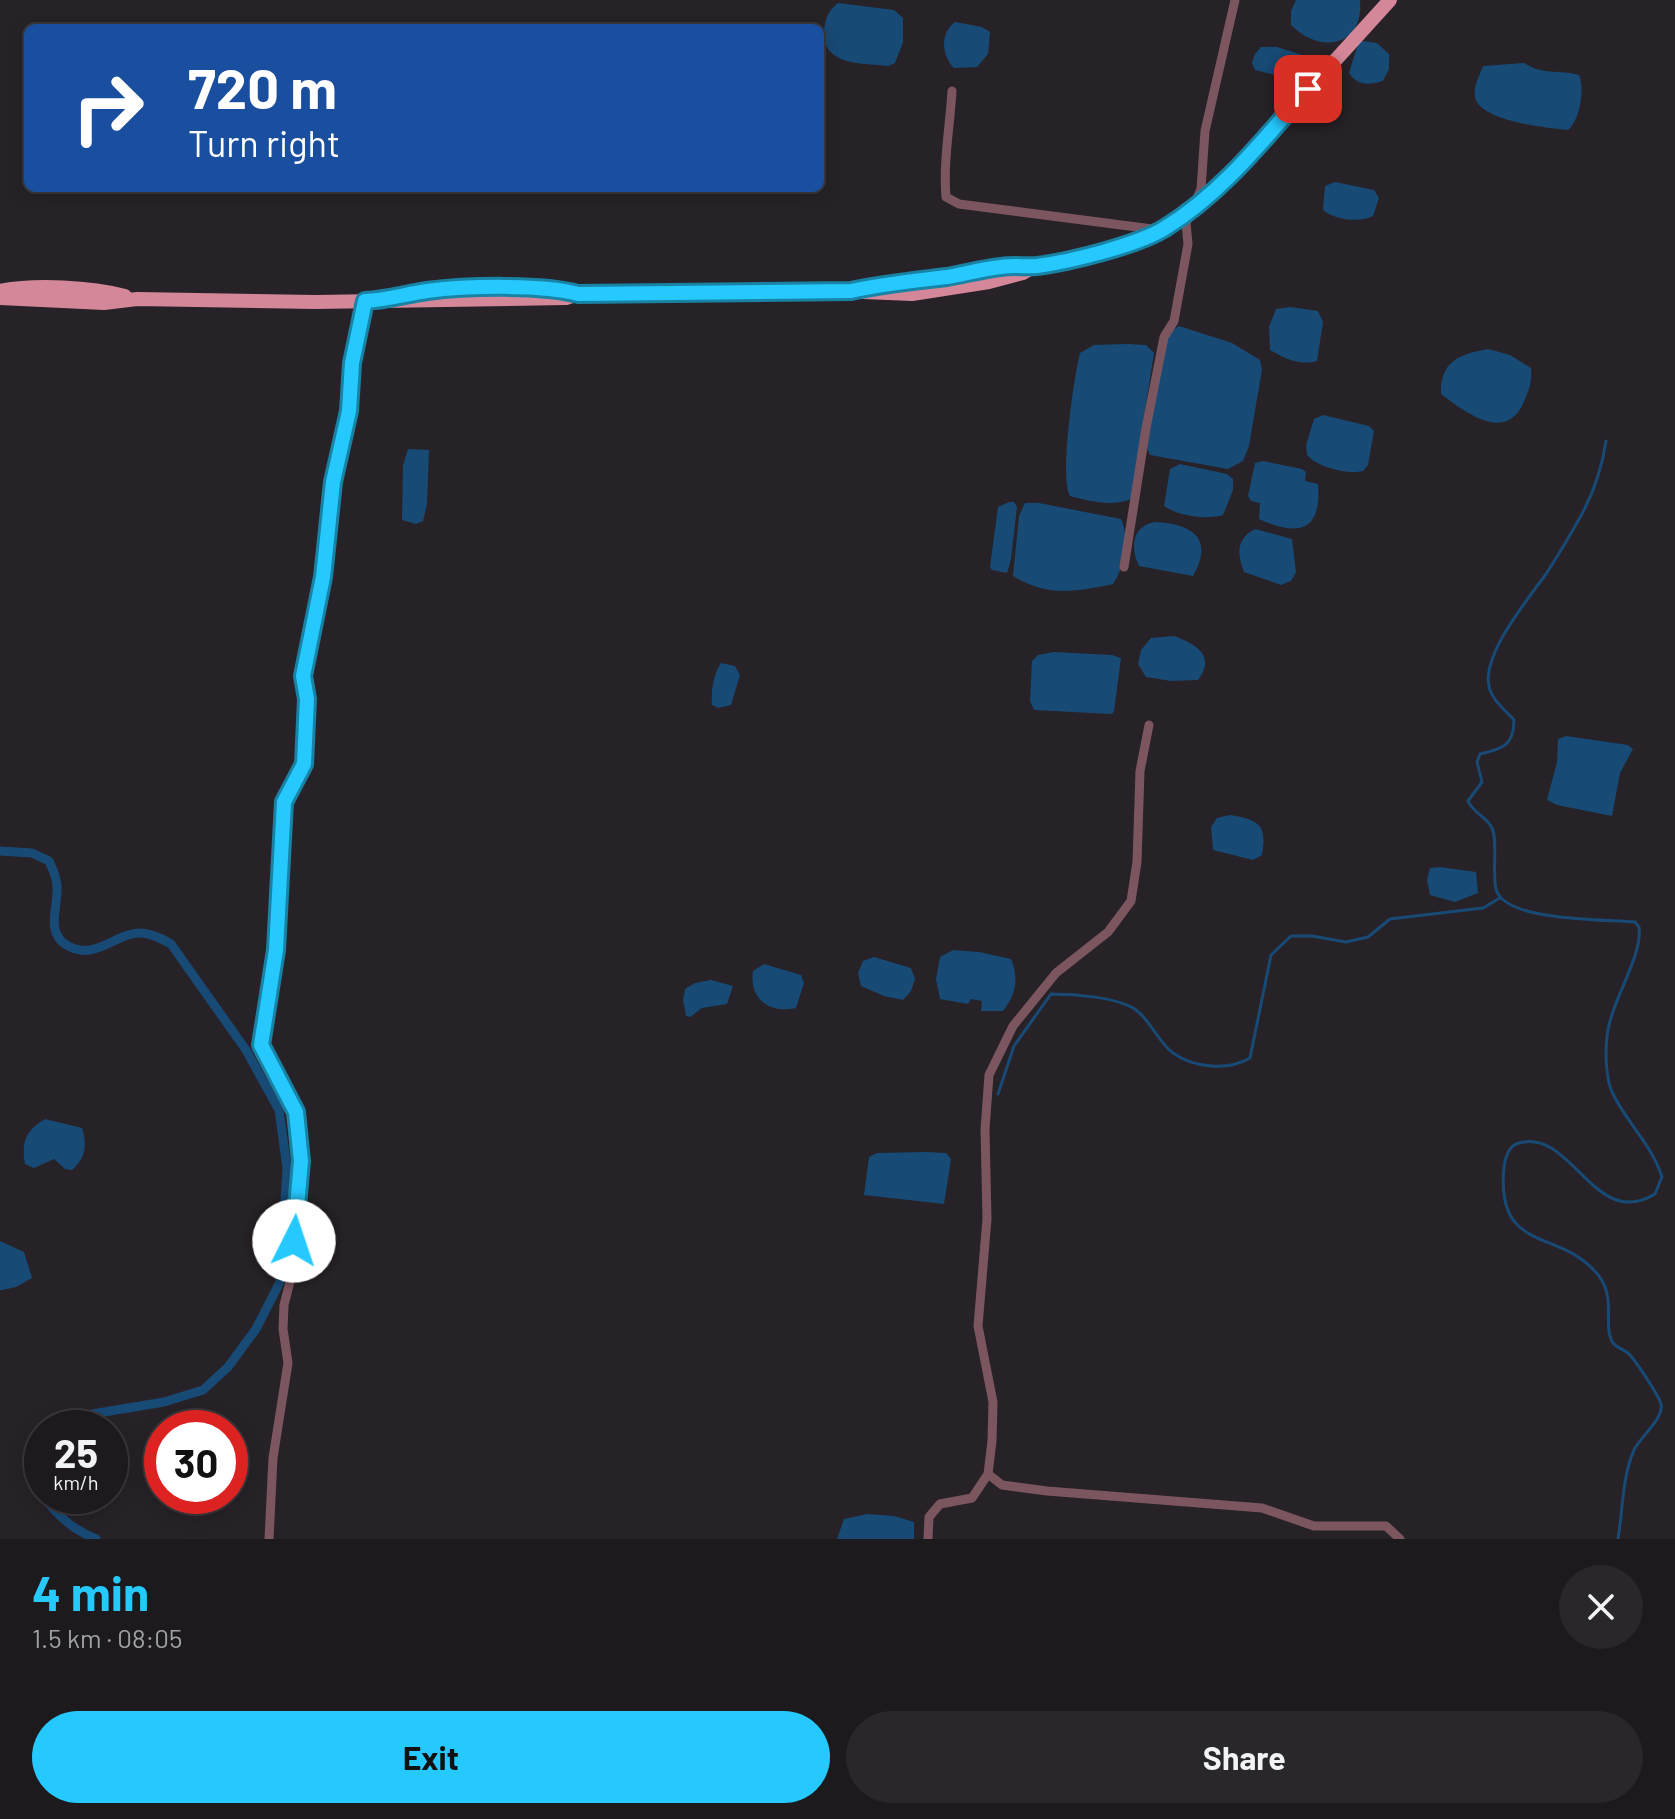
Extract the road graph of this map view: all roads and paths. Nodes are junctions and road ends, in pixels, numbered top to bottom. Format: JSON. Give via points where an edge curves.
{"nodes":[{"id":1,"x":1235,"y":0,"type":"edge"},
{"id":2,"x":1390,"y":0,"type":"edge"},
{"id":3,"x":952,"y":91,"type":"dead end"},
{"id":4,"x":1194,"y":208,"type":"junction"},
{"id":5,"x":1162,"y":230,"type":"junction"},
{"id":6,"x":0,"y":291,"type":"edge"},
{"id":7,"x":0,"y":298,"type":"edge"},
{"id":8,"x":137,"y":299,"type":"junction"},
{"id":9,"x":365,"y":301,"type":"junction"},
{"id":10,"x":1124,"y":567,"type":"dead end"},
{"id":11,"x":1149,"y":725,"type":"dead end"},
{"id":12,"x":988,"y":1474,"type":"junction"},
{"id":13,"x":269,"y":1539,"type":"edge"},
{"id":14,"x":928,"y":1539,"type":"edge"},
{"id":15,"x":1400,"y":1539,"type":"edge"}],
"edges":[{"from":1,"to":4,"type":"street","via":[[1205,131],[1201,189]]},
{"from":2,"to":4,"type":"main road","via":[[1233,173]]},
{"from":3,"to":5,"type":"street","via":[[946,197],[959,204]]},
{"from":4,"to":5,"type":"main road"},
{"from":4,"to":10,"type":"street","via":[[1186,223],[1188,244],[1174,321],[1164,337],[1146,428]]},
{"from":5,"to":9,"type":"main road","via":[[1023,273],[912,294],[578,294],[545,288],[430,291]]},
{"from":6,"to":8,"type":"main road","via":[[81,290]]},
{"from":7,"to":8,"type":"main road","via":[[104,303]]},
{"from":8,"to":9,"type":"main road"},
{"from":9,"to":13,"type":"street","via":[[303,676],[304,764],[284,802],[276,950],[261,1045],[296,1112],[301,1161],[293,1270],[284,1305],[288,1363],[273,1458]]},
{"from":11,"to":12,"type":"street","via":[[1140,771],[1131,901],[1108,932],[1047,984],[1013,1026],[989,1075],[987,1219],[978,1326],[993,1402]]},
{"from":12,"to":14,"type":"street","via":[[972,1498],[940,1504],[929,1517]]},
{"from":12,"to":15,"type":"street","via":[[1002,1485],[1047,1491],[1262,1508],[1314,1526],[1386,1526]]}]}
